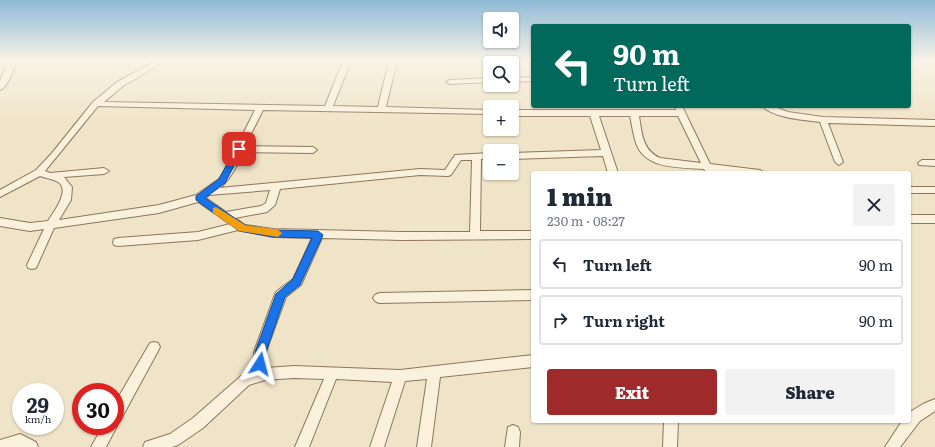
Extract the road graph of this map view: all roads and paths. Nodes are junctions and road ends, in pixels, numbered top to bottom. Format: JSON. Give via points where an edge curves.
{"nodes":[{"id":1,"x":124,"y":82,"type":"edge"},
{"id":2,"x":339,"y":82,"type":"edge"},
{"id":3,"x":388,"y":82,"type":"edge"},
{"id":4,"x":96,"y":104,"type":"junction"},
{"id":5,"x":260,"y":107,"type":"junction"},
{"id":6,"x":770,"y":108,"type":"edge"},
{"id":7,"x":328,"y":109,"type":"junction"},
{"id":8,"x":680,"y":109,"type":"edge"},
{"id":9,"x":381,"y":111,"type":"junction"},
{"id":10,"x":483,"y":112,"type":"edge"},
{"id":11,"x":519,"y":113,"type":"edge"},
{"id":12,"x":634,"y":113,"type":"junction"},
{"id":13,"x":594,"y":114,"type":"junction"},
{"id":14,"x":823,"y":120,"type":"junction"},
{"id":15,"x":935,"y":123,"type":"edge"},
{"id":16,"x":239,"y":149,"type":"junction"},
{"id":17,"x":313,"y":150,"type":"dead end"},
{"id":18,"x":606,"y":153,"type":"junction"},
{"id":19,"x":477,"y":156,"type":"junction"},
{"id":20,"x":483,"y":156,"type":"edge"},
{"id":21,"x":519,"y":156,"type":"edge"},
{"id":22,"x":839,"y":162,"type":"dead end"},
{"id":23,"x":922,"y":162,"type":"dead end"},
{"id":24,"x":935,"y":163,"type":"edge"},
{"id":25,"x":104,"y":170,"type":"dead end"},
{"id":26,"x":708,"y":170,"type":"edge"},
{"id":27,"x":612,"y":171,"type":"edge"},
{"id":28,"x":725,"y":171,"type":"edge"},
{"id":29,"x":39,"y":172,"type":"junction"},
{"id":30,"x":51,"y":176,"type":"junction"},
{"id":31,"x":276,"y":186,"type":"junction"},
{"id":32,"x":911,"y":190,"type":"edge"},
{"id":33,"x":935,"y":190,"type":"edge"},
{"id":34,"x":208,"y":192,"type":"junction"},
{"id":35,"x":0,"y":194,"type":"edge"},
{"id":36,"x":199,"y":198,"type":"junction"},
{"id":37,"x":224,"y":216,"type":"junction"},
{"id":38,"x":911,"y":219,"type":"edge"},
{"id":39,"x":935,"y":219,"type":"edge"},
{"id":40,"x":0,"y":222,"type":"edge"},
{"id":41,"x":51,"y":225,"type":"junction"},
{"id":42,"x":239,"y":226,"type":"junction"},
{"id":43,"x":318,"y":235,"type":"junction"},
{"id":44,"x":475,"y":235,"type":"junction"},
{"id":45,"x":531,"y":235,"type":"edge"},
{"id":46,"x":118,"y":242,"type":"dead end"},
{"id":47,"x":32,"y":265,"type":"dead end"},
{"id":48,"x":531,"y":295,"type":"edge"},
{"id":49,"x":380,"y":298,"type":"dead end"},
{"id":50,"x":154,"y":347,"type":"dead end"},
{"id":51,"x":531,"y":361,"type":"edge"},
{"id":52,"x":434,"y":372,"type":"junction"},
{"id":53,"x":332,"y":374,"type":"junction"},
{"id":54,"x":259,"y":375,"type":"junction"},
{"id":55,"x":400,"y":376,"type":"junction"},
{"id":56,"x":124,"y":400,"type":"edge"},
{"id":57,"x":935,"y":405,"type":"edge"},
{"id":58,"x":911,"y":420,"type":"edge"},
{"id":59,"x":671,"y":423,"type":"edge"},
{"id":60,"x":909,"y":423,"type":"edge"},
{"id":61,"x":513,"y":432,"type":"dead end"},
{"id":62,"x":105,"y":435,"type":"edge"},
{"id":63,"x":0,"y":447,"type":"edge"},
{"id":64,"x":31,"y":447,"type":"edge"},
{"id":65,"x":98,"y":447,"type":"edge"},
{"id":66,"x":150,"y":447,"type":"edge"},
{"id":67,"x":302,"y":447,"type":"edge"},
{"id":68,"x":377,"y":447,"type":"edge"},
{"id":69,"x":424,"y":447,"type":"edge"},
{"id":70,"x":512,"y":447,"type":"edge"},
{"id":71,"x":670,"y":447,"type":"edge"},
{"id":72,"x":892,"y":447,"type":"edge"}],
"edges":[{"from":1,"to":4,"type":"street"},
{"from":2,"to":7,"type":"street"},
{"from":3,"to":9,"type":"street"},
{"from":4,"to":5,"type":"street"},
{"from":4,"to":29,"type":"street"},
{"from":5,"to":7,"type":"street"},
{"from":5,"to":16,"type":"street"},
{"from":6,"to":14,"type":"street","via":[[788,115]]},
{"from":7,"to":9,"type":"street"},
{"from":8,"to":12,"type":"street"},
{"from":8,"to":26,"type":"street"},
{"from":9,"to":10,"type":"street"},
{"from":11,"to":13,"type":"street"},
{"from":12,"to":13,"type":"street"},
{"from":12,"to":26,"type":"street","via":[[642,150],[648,157]]},
{"from":13,"to":18,"type":"street"},
{"from":14,"to":15,"type":"street"},
{"from":14,"to":22,"type":"street"},
{"from":16,"to":17,"type":"street"},
{"from":16,"to":34,"type":"street","via":[[222,181]]},
{"from":18,"to":21,"type":"street"},
{"from":18,"to":27,"type":"street"},
{"from":19,"to":20,"type":"street"},
{"from":19,"to":31,"type":"street","via":[[458,157],[448,173],[420,172]]},
{"from":19,"to":44,"type":"street"},
{"from":23,"to":24,"type":"street"},
{"from":25,"to":30,"type":"street"},
{"from":26,"to":28,"type":"street"},
{"from":29,"to":30,"type":"street"},
{"from":29,"to":35,"type":"street"},
{"from":30,"to":41,"type":"street","via":[[62,180],[67,187],[66,200]]},
{"from":31,"to":34,"type":"street"},
{"from":31,"to":37,"type":"street","via":[[270,205],[264,209]]},
{"from":32,"to":33,"type":"street"},
{"from":34,"to":36,"type":"street"},
{"from":36,"to":37,"type":"street"},
{"from":36,"to":41,"type":"street","via":[[158,209]]},
{"from":37,"to":42,"type":"street"},
{"from":38,"to":39,"type":"street"},
{"from":40,"to":41,"type":"street","via":[[30,227]]},
{"from":41,"to":47,"type":"street"},
{"from":42,"to":43,"type":"street","via":[[256,231]]},
{"from":42,"to":46,"type":"street","via":[[198,236]]},
{"from":43,"to":44,"type":"street"},
{"from":43,"to":54,"type":"street","via":[[297,282],[281,294],[260,352]]},
{"from":44,"to":45,"type":"street"},
{"from":48,"to":49,"type":"street"},
{"from":50,"to":56,"type":"street"},
{"from":51,"to":52,"type":"street"},
{"from":52,"to":55,"type":"street"},
{"from":52,"to":69,"type":"street"},
{"from":53,"to":54,"type":"street","via":[[294,372]]},
{"from":53,"to":55,"type":"street"},
{"from":53,"to":67,"type":"street"},
{"from":54,"to":66,"type":"street","via":[[245,380],[198,423],[173,440]]},
{"from":55,"to":68,"type":"street"},
{"from":57,"to":58,"type":"street","via":[[923,409]]},
{"from":59,"to":71,"type":"street"},
{"from":60,"to":72,"type":"street"},
{"from":61,"to":70,"type":"street"},
{"from":62,"to":65,"type":"street"},
{"from":63,"to":64,"type":"street","via":[[20,441]]}]}
